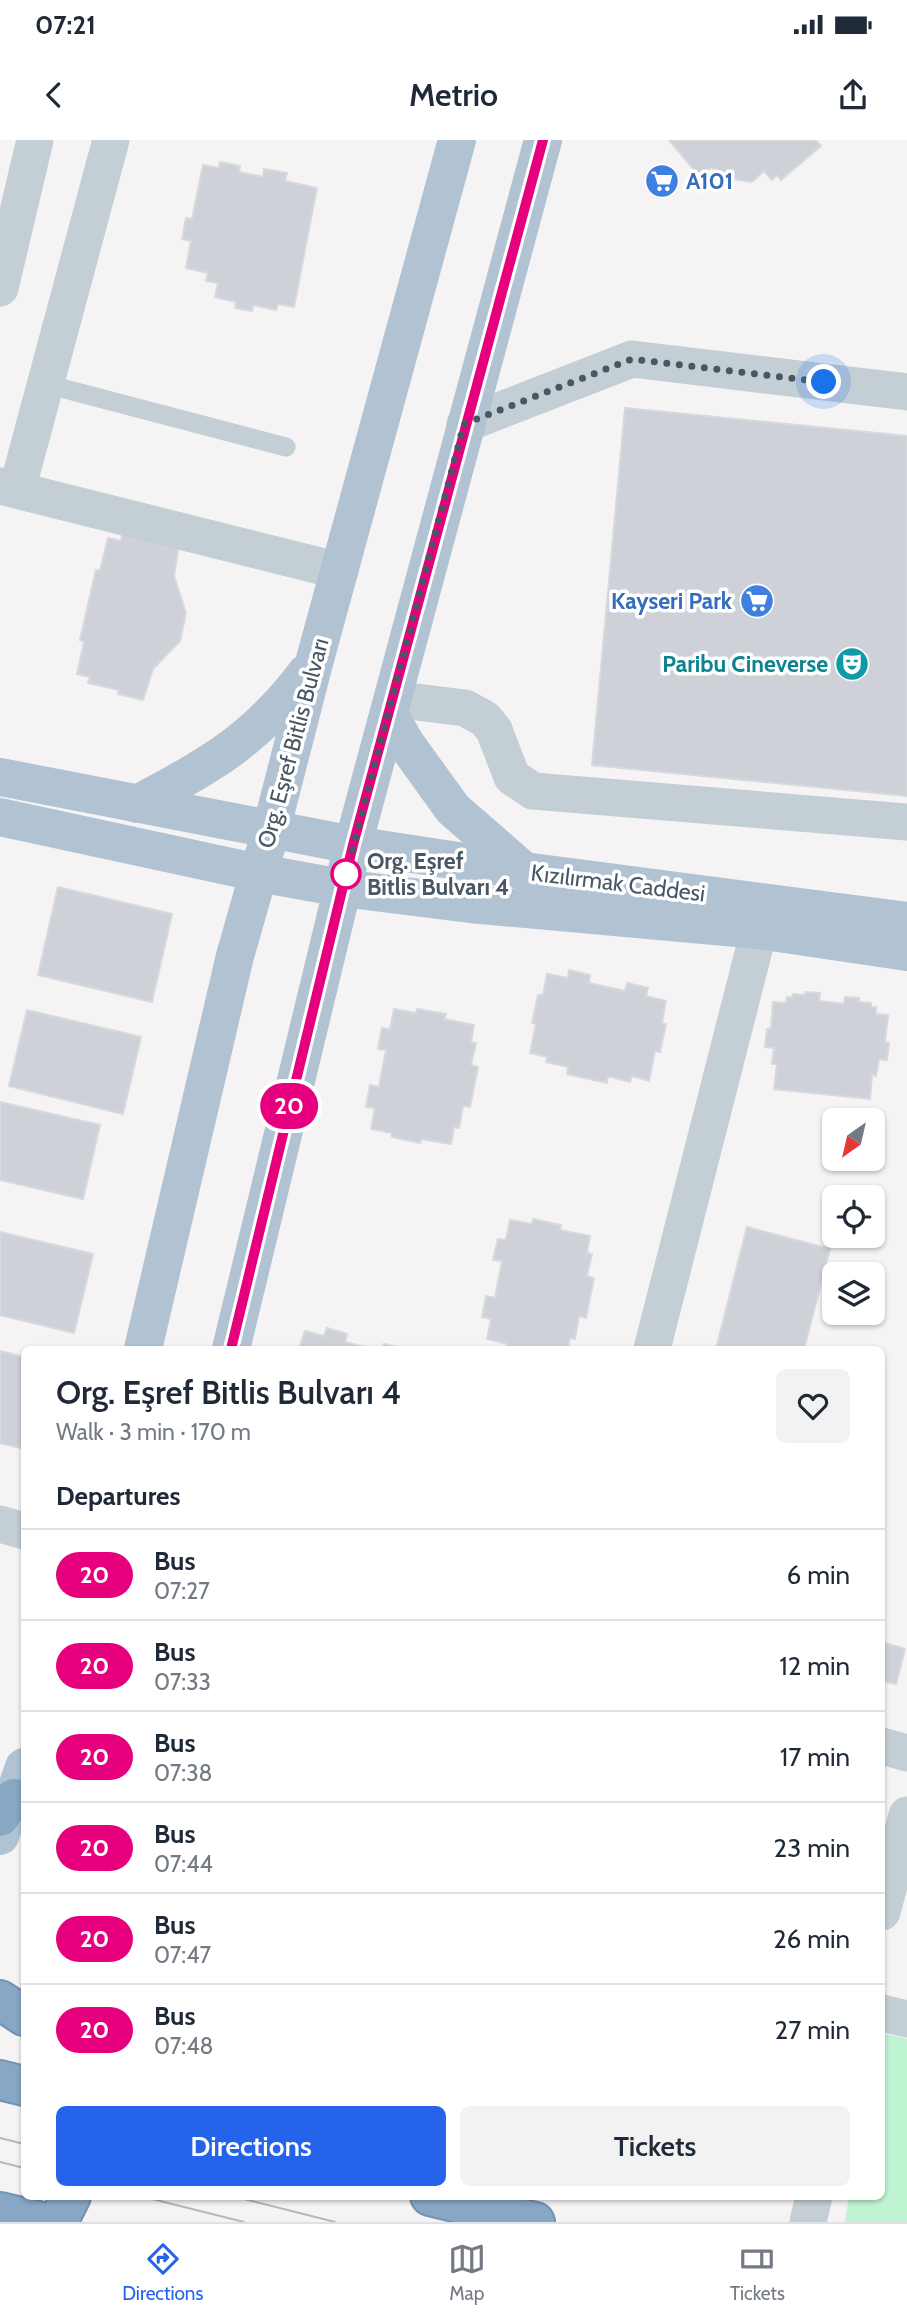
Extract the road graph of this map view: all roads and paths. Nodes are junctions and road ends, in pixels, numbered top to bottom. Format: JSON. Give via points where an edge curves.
{"nodes":[{"id":1,"x":35,"y":140,"type":"edge"},
{"id":2,"x":111,"y":140,"type":"edge"},
{"id":3,"x":457,"y":140,"type":"edge"},
{"id":4,"x":542,"y":140,"type":"edge"},
{"id":5,"x":0,"y":288,"type":"edge"},
{"id":6,"x":46,"y":384,"type":"junction"},
{"id":7,"x":907,"y":392,"type":"edge"},
{"id":8,"x":464,"y":424,"type":"junction"},
{"id":9,"x":286,"y":447,"type":"dead end"},
{"id":10,"x":9,"y":488,"type":"edge"},
{"id":11,"x":340,"y":571,"type":"junction"},
{"id":12,"x":314,"y":663,"type":"junction"},
{"id":13,"x":391,"y":707,"type":"junction"},
{"id":14,"x":0,"y":777,"type":"edge"},
{"id":15,"x":137,"y":804,"type":"junction"},
{"id":16,"x":0,"y":817,"type":"edge"},
{"id":17,"x":907,"y":822,"type":"edge"},
{"id":18,"x":271,"y":830,"type":"junction"},
{"id":19,"x":353,"y":845,"type":"junction"},
{"id":20,"x":524,"y":871,"type":"junction"},
{"id":21,"x":258,"y":873,"type":"junction"},
{"id":22,"x":342,"y":888,"type":"junction"},
{"id":23,"x":907,"y":921,"type":"edge"},
{"id":24,"x":759,"y":930,"type":"junction"},
{"id":25,"x":907,"y":952,"type":"edge"},
{"id":26,"x":144,"y":1346,"type":"edge"},
{"id":27,"x":232,"y":1346,"type":"edge"},
{"id":28,"x":653,"y":1346,"type":"edge"},
{"id":29,"x":0,"y":1524,"type":"edge"},
{"id":30,"x":21,"y":1530,"type":"edge"},
{"id":31,"x":885,"y":1747,"type":"edge"},
{"id":32,"x":907,"y":1753,"type":"edge"},
{"id":33,"x":13,"y":1794,"type":"edge"},
{"id":34,"x":907,"y":1815,"type":"edge"},
{"id":35,"x":0,"y":1836,"type":"edge"},
{"id":36,"x":885,"y":1900,"type":"edge"},
{"id":37,"x":0,"y":2000,"type":"edge"},
{"id":38,"x":21,"y":2014,"type":"edge"},
{"id":39,"x":885,"y":2014,"type":"edge"},
{"id":40,"x":907,"y":2019,"type":"edge"},
{"id":41,"x":0,"y":2080,"type":"edge"},
{"id":42,"x":21,"y":2085,"type":"edge"},
{"id":43,"x":69,"y":2200,"type":"edge"},
{"id":44,"x":446,"y":2200,"type":"edge"},
{"id":45,"x":813,"y":2200,"type":"edge"},
{"id":46,"x":0,"y":2212,"type":"edge"},
{"id":47,"x":42,"y":2222,"type":"edge"},
{"id":48,"x":58,"y":2222,"type":"edge"},
{"id":49,"x":535,"y":2222,"type":"edge"},
{"id":50,"x":808,"y":2222,"type":"edge"}],
"edges":[{"from":1,"to":5,"type":"street"},
{"from":2,"to":6,"type":"street"},
{"from":3,"to":11,"type":"main road","name":"Org. Eşref Bitlis Bulvarı"},
{"from":4,"to":8,"type":"main road"},
{"from":6,"to":9,"type":"lane"},
{"from":6,"to":10,"type":"street"},
{"from":7,"to":8,"type":"street","via":[[632,359]]},
{"from":8,"to":13,"type":"main road"},
{"from":10,"to":11,"type":"street"},
{"from":11,"to":12,"type":"main road","name":"Org. Eşref Bitlis Bulvarı"},
{"from":12,"to":15,"type":"main road","via":[[267,720],[239,744]]},
{"from":12,"to":18,"type":"main road","name":"Org. Eşref Bitlis Bulvarı"},
{"from":13,"to":17,"type":"street","via":[[465,708],[475,713],[494,730],[512,777],[533,791]]},
{"from":13,"to":19,"type":"main road"},
{"from":13,"to":20,"type":"main road","via":[[406,744],[453,809]]},
{"from":14,"to":15,"type":"main road","name":"Kızılırmak Caddesi"},
{"from":15,"to":18,"type":"main road","name":"Kızılırmak Caddesi"},
{"from":16,"to":21,"type":"main road","name":"Kızılırmak Caddesi"},
{"from":18,"to":19,"type":"main road","name":"Kızılırmak Caddesi"},
{"from":18,"to":21,"type":"main road","name":"Org. Eşref Bitlis Bulvarı"},
{"from":19,"to":20,"type":"main road","name":"Kızılırmak Caddesi"},
{"from":19,"to":22,"type":"main road"},
{"from":20,"to":23,"type":"main road","name":"Kızılırmak Caddesi"},
{"from":21,"to":22,"type":"main road","name":"Kızılırmak Caddesi"},
{"from":21,"to":26,"type":"main road","name":"Org. Eşref Bitlis Bulvarı"},
{"from":22,"to":24,"type":"main road","name":"Kızılırmak Caddesi"},
{"from":22,"to":27,"type":"main road"},
{"from":24,"to":25,"type":"main road","name":"Kızılırmak Caddesi"},
{"from":24,"to":28,"type":"street"},
{"from":29,"to":30,"type":"street"},
{"from":31,"to":32,"type":"street"},
{"from":33,"to":35,"type":"main road"},
{"from":34,"to":36,"type":"street"},
{"from":37,"to":38,"type":"highway"},
{"from":39,"to":40,"type":"street"},
{"from":41,"to":42,"type":"highway"},
{"from":43,"to":48,"type":"highway"},
{"from":44,"to":49,"type":"highway"},
{"from":45,"to":50,"type":"street"},
{"from":46,"to":47,"type":"highway"}]}
